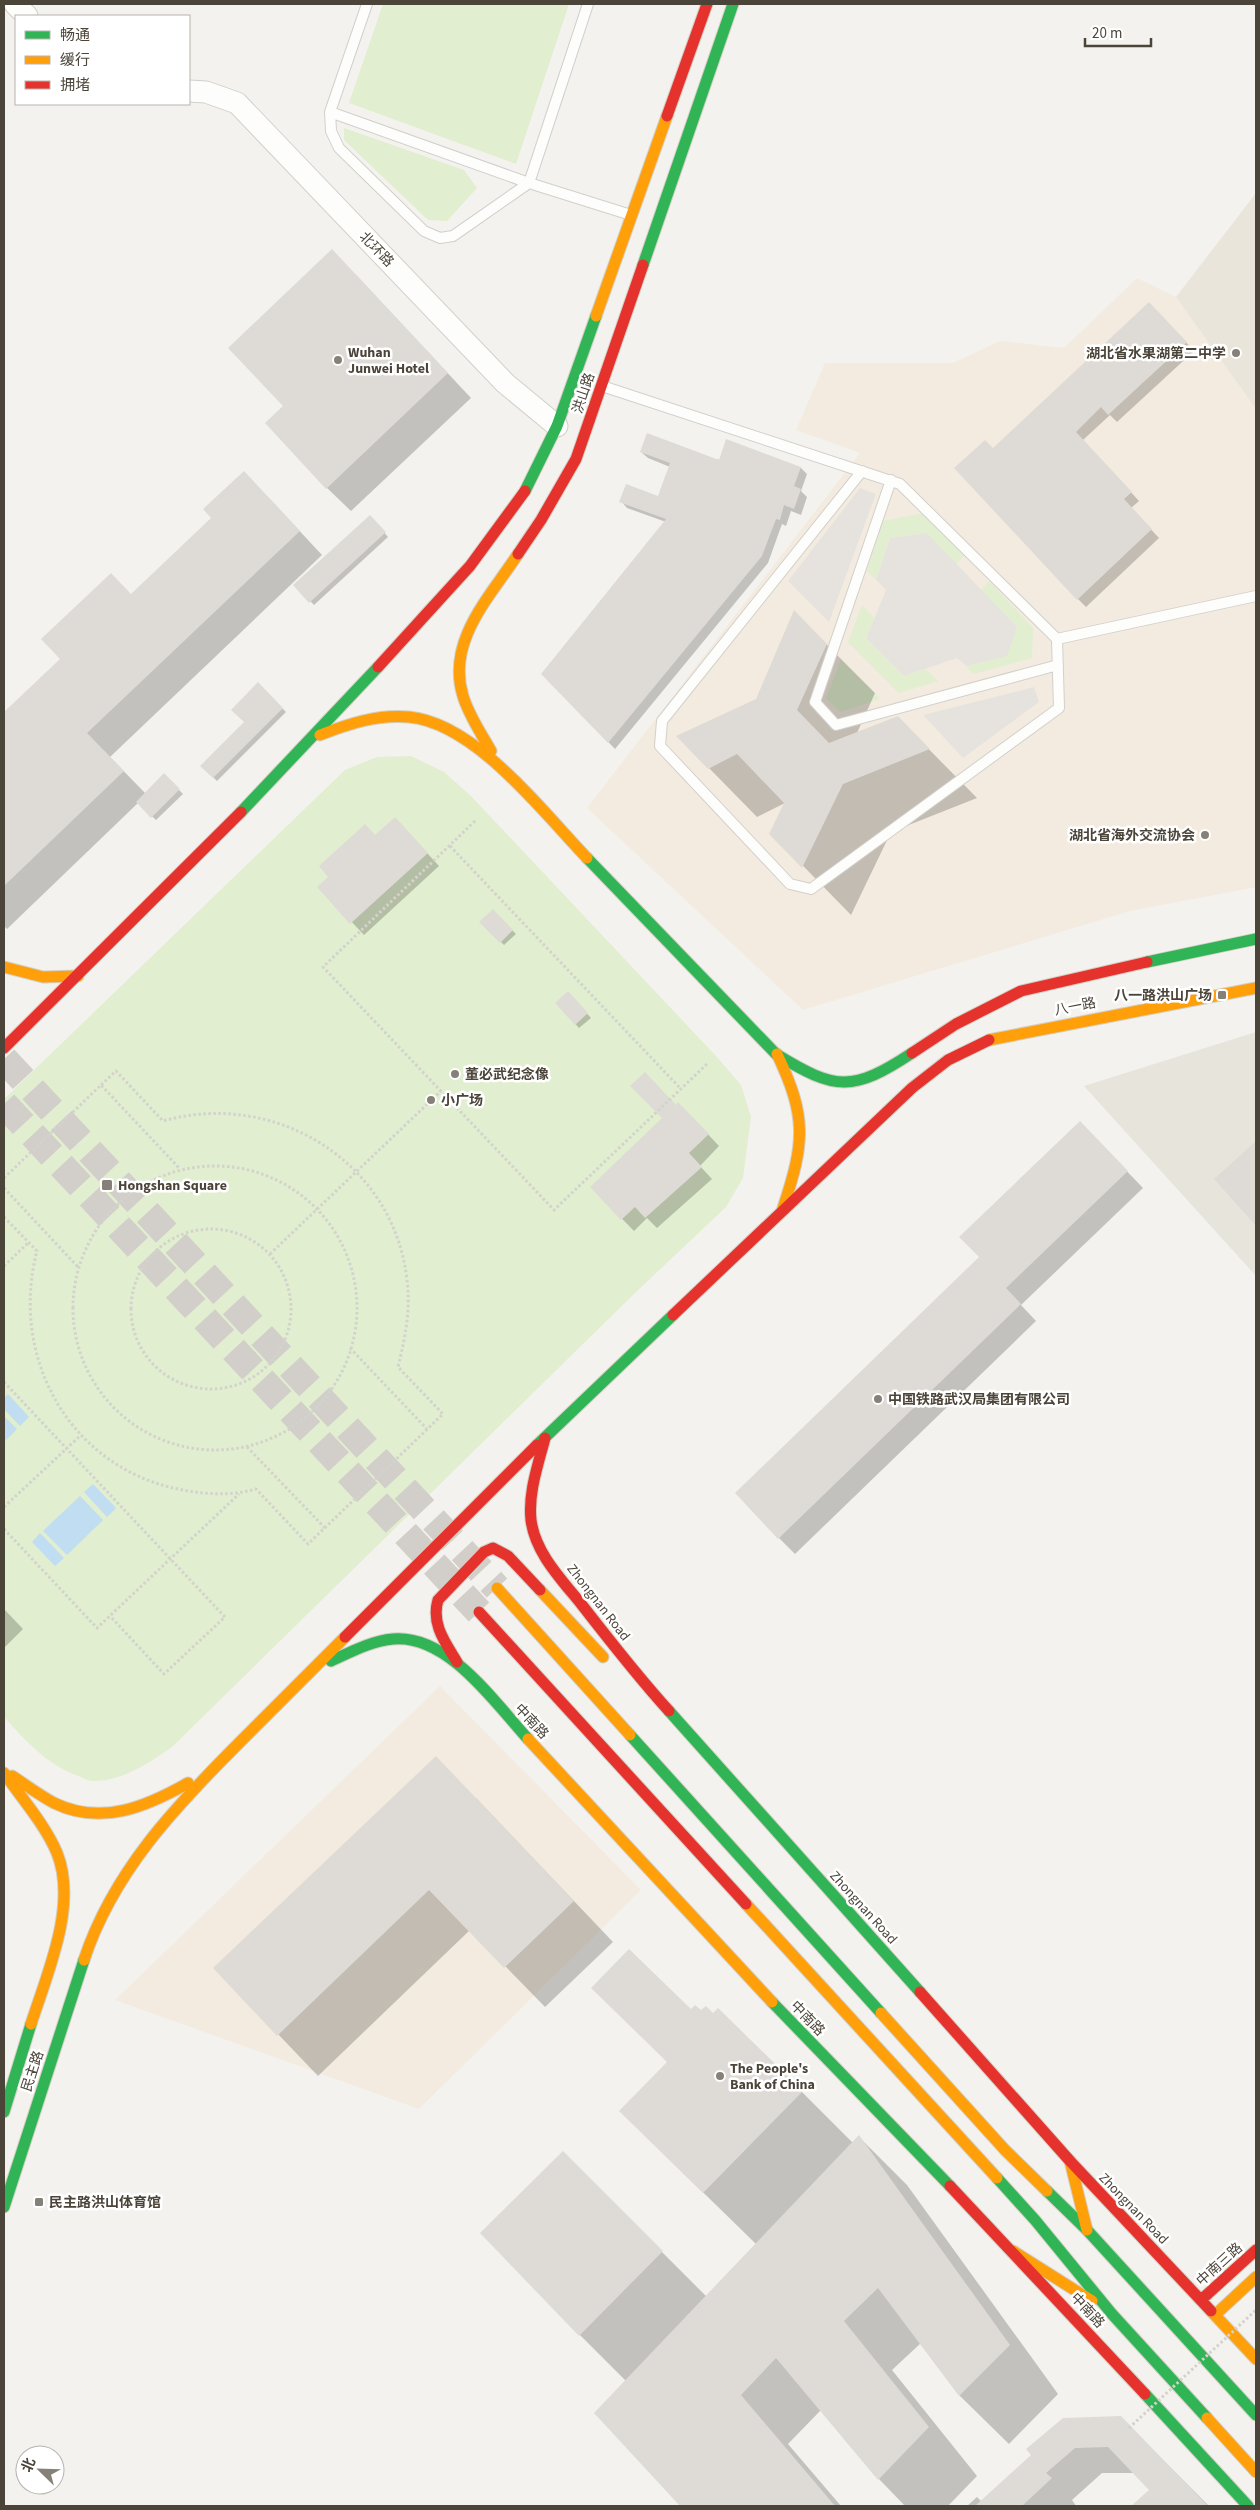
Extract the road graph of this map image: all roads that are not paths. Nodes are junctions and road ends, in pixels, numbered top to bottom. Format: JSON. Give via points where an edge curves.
{"nodes":[{"id":1,"x":15,"y":4,"type":"edge"},
{"id":2,"x":367,"y":4,"type":"edge"},
{"id":3,"x":588,"y":4,"type":"edge"},
{"id":4,"x":707,"y":4,"type":"edge"},
{"id":5,"x":733,"y":4,"type":"edge"},
{"id":6,"x":26,"y":15,"type":"edge"},
{"id":7,"x":190,"y":91,"type":"edge"},
{"id":8,"x":330,"y":112,"type":"junction"},
{"id":9,"x":529,"y":183,"type":"junction"},
{"id":10,"x":631,"y":215,"type":"junction"},
{"id":11,"x":601,"y":386,"type":"junction"},
{"id":12,"x":557,"y":426,"type":"junction"},
{"id":13,"x":862,"y":471,"type":"junction"},
{"id":14,"x":891,"y":480,"type":"junction"},
{"id":15,"x":1256,"y":596,"type":"edge"},
{"id":16,"x":1057,"y":639,"type":"junction"},
{"id":17,"x":1058,"y":665,"type":"junction"},
{"id":18,"x":313,"y":738,"type":"junction"},
{"id":19,"x":501,"y":768,"type":"junction"},
{"id":20,"x":1256,"y":939,"type":"edge"},
{"id":21,"x":4,"y":967,"type":"edge"},
{"id":22,"x":78,"y":976,"type":"junction"},
{"id":23,"x":1256,"y":988,"type":"edge"},
{"id":24,"x":4,"y":1048,"type":"edge"},
{"id":25,"x":776,"y":1054,"type":"junction"},
{"id":26,"x":783,"y":1210,"type":"junction"},
{"id":27,"x":546,"y":1437,"type":"junction"},
{"id":28,"x":497,"y":1588,"type":"tunnel mouth"},
{"id":29,"x":479,"y":1612,"type":"tunnel mouth"},
{"id":30,"x":458,"y":1663,"type":"junction"},
{"id":31,"x":630,"y":1667,"type":"junction"},
{"id":32,"x":311,"y":1670,"type":"junction"},
{"id":33,"x":213,"y":1769,"type":"junction"},
{"id":34,"x":4,"y":1772,"type":"edge"},
{"id":35,"x":4,"y":2112,"type":"edge"},
{"id":36,"x":1070,"y":2161,"type":"junction"},
{"id":37,"x":4,"y":2207,"type":"edge"},
{"id":38,"x":1087,"y":2230,"type":"junction"},
{"id":39,"x":1256,"y":2250,"type":"edge"},
{"id":40,"x":1013,"y":2251,"type":"junction"},
{"id":41,"x":1256,"y":2277,"type":"edge"},
{"id":42,"x":1201,"y":2300,"type":"junction"},
{"id":43,"x":1112,"y":2314,"type":"junction"},
{"id":44,"x":1215,"y":2315,"type":"junction"},
{"id":45,"x":1256,"y":2359,"type":"edge"},
{"id":46,"x":1256,"y":2415,"type":"edge"},
{"id":47,"x":1256,"y":2472,"type":"edge"},
{"id":48,"x":1248,"y":2506,"type":"edge"}],
"edges":[{"from":1,"to":6,"type":"street"},
{"from":2,"to":8,"type":"lane"},
{"from":3,"to":9,"type":"lane"},
{"from":4,"to":10,"type":"main road","name":"洪山路"},
{"from":5,"to":11,"type":"main road","name":"洪山路"},
{"from":7,"to":12,"type":"street","name":"北环路","via":[[206,92],[237,104],[505,382]]},
{"from":8,"to":9,"type":"lane"},
{"from":8,"to":9,"type":"lane","via":[[331,131],[339,148],[424,232],[440,238],[452,236]]},
{"from":9,"to":10,"type":"lane"},
{"from":10,"to":12,"type":"main road","name":"洪山路"},
{"from":11,"to":13,"type":"lane"},
{"from":11,"to":19,"type":"main road","name":"洪山路","via":[[576,459],[560,490],[466,632],[461,647],[458,674],[463,701]]},
{"from":12,"to":18,"type":"main road","name":"洪山路","via":[[529,484],[502,525],[431,610]]},
{"from":13,"to":14,"type":"lane"},
{"from":13,"to":17,"type":"lane","via":[[662,721],[660,746],[790,884],[811,889],[1059,708]]},
{"from":14,"to":16,"type":"lane","via":[[900,484]]},
{"from":14,"to":17,"type":"lane","via":[[815,702],[836,724]]},
{"from":15,"to":16,"type":"lane"},
{"from":16,"to":17,"type":"lane"},
{"from":18,"to":19,"type":"main road","via":[[354,721],[387,715],[404,717],[444,726],[464,736]]},
{"from":18,"to":22,"type":"main road","name":"洪山路"},
{"from":19,"to":25,"type":"main road"},
{"from":20,"to":25,"type":"main road","via":[[1021,991],[956,1024],[874,1077],[860,1081],[839,1082],[810,1075]]},
{"from":21,"to":22,"type":"main road","via":[[43,977]]},
{"from":22,"to":24,"type":"main road","name":"洪山路"},
{"from":23,"to":26,"type":"main road","name":"八一路","via":[[988,1040],[966,1048],[943,1061],[912,1088]]},
{"from":25,"to":26,"type":"main road","via":[[796,1094],[802,1125],[799,1158]]},
{"from":26,"to":27,"type":"main road","name":"八一路"},
{"from":27,"to":31,"type":"main road","name":"Zhongnan Road","via":[[530,1494],[530,1520],[534,1534],[544,1556]]},
{"from":27,"to":32,"type":"main road","name":"八一路"},
{"from":28,"to":38,"type":"main road","via":[[1005,2150]]},
{"from":29,"to":43,"type":"main road","via":[[1035,2220]]},
{"from":30,"to":31,"type":"main road","via":[[437,1627],[434,1607],[484,1552],[492,1548],[508,1556],[601,1656]]},
{"from":30,"to":32,"type":"main road","name":"中南路","via":[[418,1642],[386,1639],[369,1642]]},
{"from":30,"to":40,"type":"main road","name":"中南路","via":[[793,2025]]},
{"from":31,"to":36,"type":"main road","name":"Zhongnan Road"},
{"from":32,"to":33,"type":"main road","name":"八一路"},
{"from":33,"to":34,"type":"main road","via":[[135,1811],[110,1814],[80,1813],[62,1807]]},
{"from":33,"to":37,"type":"main road","name":"民主路","via":[[172,1813],[122,1878],[102,1913]]},
{"from":34,"to":35,"type":"main road","name":"民主路","via":[[56,1854],[62,1869],[65,1898],[58,1937]]},
{"from":36,"to":38,"type":"main road"},
{"from":36,"to":42,"type":"main road","name":"Zhongnan Road"},
{"from":38,"to":46,"type":"main road"},
{"from":39,"to":42,"type":"main road","name":"中南三路"},
{"from":40,"to":43,"type":"main road"},
{"from":40,"to":48,"type":"main road","name":"中南路"},
{"from":41,"to":44,"type":"main road"},
{"from":42,"to":44,"type":"main road","name":"Zhongnan Road"},
{"from":43,"to":47,"type":"main road"},
{"from":44,"to":45,"type":"main road","name":"Zhongnan Road"}]}
